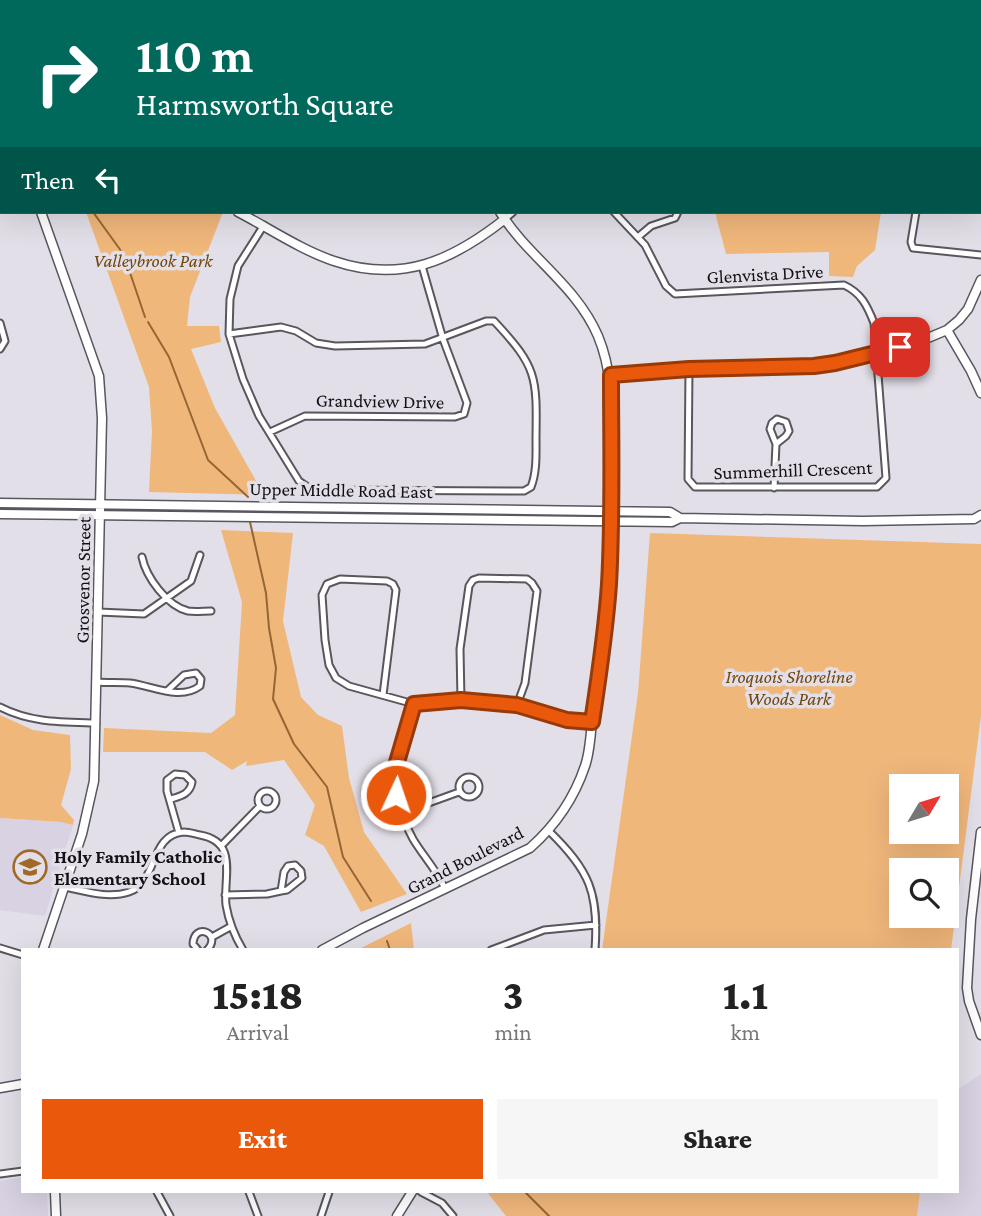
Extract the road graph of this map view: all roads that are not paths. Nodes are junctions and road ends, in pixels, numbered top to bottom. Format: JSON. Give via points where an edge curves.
{"nodes":[{"id":1,"x":42,"y":214,"type":"edge"},
{"id":2,"x":242,"y":214,"type":"edge"},
{"id":3,"x":616,"y":214,"type":"edge"},
{"id":4,"x":676,"y":214,"type":"edge"},
{"id":5,"x":916,"y":214,"type":"edge"},
{"id":6,"x":502,"y":215,"type":"edge"},
{"id":7,"x":264,"y":225,"type":"junction"},
{"id":8,"x":638,"y":237,"type":"junction"},
{"id":9,"x":981,"y":255,"type":"edge"},
{"id":10,"x":422,"y":266,"type":"junction"},
{"id":11,"x":981,"y":280,"type":"edge"},
{"id":12,"x":0,"y":323,"type":"edge"},
{"id":13,"x":947,"y":330,"type":"junction"},
{"id":14,"x":229,"y":334,"type":"junction"},
{"id":15,"x":443,"y":339,"type":"junction"},
{"id":16,"x":0,"y":349,"type":"edge"},
{"id":17,"x":877,"y":353,"type":"junction"},
{"id":18,"x":689,"y":369,"type":"junction"},
{"id":19,"x":611,"y":375,"type":"junction"},
{"id":20,"x":981,"y":393,"type":"edge"},
{"id":21,"x":270,"y":432,"type":"junction"},
{"id":22,"x":776,"y":443,"type":"junction"},
{"id":23,"x":774,"y":488,"type":"junction"},
{"id":24,"x":0,"y":503,"type":"edge"},
{"id":25,"x":100,"y":509,"type":"junction"},
{"id":26,"x":0,"y":514,"type":"edge"},
{"id":27,"x":612,"y":516,"type":"junction"},
{"id":28,"x":979,"y":519,"type":"edge"},
{"id":29,"x":200,"y":555,"type":"dead end"},
{"id":30,"x":142,"y":557,"type":"dead end"},
{"id":31,"x":167,"y":599,"type":"junction"},
{"id":32,"x":211,"y":611,"type":"dead end"},
{"id":33,"x":98,"y":612,"type":"junction"},
{"id":34,"x":97,"y":682,"type":"junction"},
{"id":35,"x":168,"y":690,"type":"junction"},
{"id":36,"x":383,"y":695,"type":"junction"},
{"id":37,"x":461,"y":700,"type":"junction"},
{"id":38,"x":414,"y":704,"type":"junction"},
{"id":39,"x":517,"y":705,"type":"junction"},
{"id":40,"x":0,"y":707,"type":"edge"},
{"id":41,"x":592,"y":722,"type":"junction"},
{"id":42,"x":96,"y":723,"type":"junction"},
{"id":43,"x":459,"y":792,"type":"dead end"},
{"id":44,"x":171,"y":799,"type":"junction"},
{"id":45,"x":260,"y":806,"type":"dead end"},
{"id":46,"x":401,"y":813,"type":"junction"},
{"id":47,"x":549,"y":831,"type":"junction"},
{"id":48,"x":981,"y":832,"type":"edge"},
{"id":49,"x":179,"y":833,"type":"junction"},
{"id":50,"x":222,"y":845,"type":"junction"},
{"id":51,"x":65,"y":887,"type":"junction"},
{"id":52,"x":445,"y":889,"type":"junction"},
{"id":53,"x":281,"y":891,"type":"junction"},
{"id":54,"x":225,"y":895,"type":"junction"},
{"id":55,"x":596,"y":925,"type":"junction"},
{"id":56,"x":230,"y":927,"type":"junction"},
{"id":57,"x":212,"y":937,"type":"junction"},
{"id":58,"x":0,"y":948,"type":"edge"},
{"id":59,"x":44,"y":948,"type":"edge"},
{"id":60,"x":196,"y":948,"type":"edge"},
{"id":61,"x":208,"y":948,"type":"edge"},
{"id":62,"x":242,"y":948,"type":"edge"},
{"id":63,"x":326,"y":948,"type":"edge"},
{"id":64,"x":496,"y":948,"type":"edge"},
{"id":65,"x":595,"y":948,"type":"edge"},
{"id":66,"x":21,"y":954,"type":"edge"},
{"id":67,"x":981,"y":1035,"type":"edge"},
{"id":68,"x":21,"y":1084,"type":"edge"},
{"id":69,"x":0,"y":1088,"type":"edge"},
{"id":70,"x":21,"y":1171,"type":"edge"},
{"id":71,"x":0,"y":1174,"type":"edge"},
{"id":72,"x":55,"y":1193,"type":"edge"},
{"id":73,"x":158,"y":1193,"type":"edge"},
{"id":74,"x":249,"y":1193,"type":"edge"},
{"id":75,"x":329,"y":1193,"type":"edge"},
{"id":76,"x":411,"y":1193,"type":"edge"},
{"id":77,"x":423,"y":1193,"type":"edge"},
{"id":78,"x":56,"y":1216,"type":"edge"},
{"id":79,"x":170,"y":1216,"type":"edge"},
{"id":80,"x":258,"y":1216,"type":"edge"},
{"id":81,"x":321,"y":1216,"type":"edge"},
{"id":82,"x":397,"y":1216,"type":"edge"},
{"id":83,"x":453,"y":1216,"type":"edge"}],
"edges":[{"from":1,"to":25,"type":"street","name":"Grosvenor Street","via":[[99,376]]},
{"from":2,"to":7,"type":"street"},
{"from":3,"to":8,"type":"street","name":"Glenvista Drive"},
{"from":4,"to":8,"type":"street"},
{"from":5,"to":9,"type":"street","via":[[913,248]]},
{"from":6,"to":10,"type":"street","via":[[463,249]]},
{"from":6,"to":19,"type":"street","name":"Grand Boulevard","via":[[583,308]]},
{"from":7,"to":10,"type":"street","via":[[316,254],[355,267]]},
{"from":7,"to":14,"type":"street","via":[[238,266],[230,299]]},
{"from":8,"to":17,"type":"street","name":"Glenvista Drive","via":[[675,294],[844,285],[855,290],[874,323]]},
{"from":10,"to":15,"type":"street","name":"Grandview Drive"},
{"from":11,"to":13,"type":"street","via":[[968,309]]},
{"from":12,"to":16,"type":"street","via":[[5,341]]},
{"from":13,"to":17,"type":"street"},
{"from":13,"to":20,"type":"street"},
{"from":14,"to":15,"type":"street","via":[[281,327],[335,346],[425,344]]},
{"from":14,"to":21,"type":"street","via":[[243,380]]},
{"from":15,"to":21,"type":"street","name":"Grandview Drive","via":[[467,404],[464,414],[305,416]]},
{"from":15,"to":21,"type":"street","via":[[494,321],[527,359],[534,377],[536,458],[534,481],[524,491],[312,490],[299,481]]},
{"from":17,"to":18,"type":"street","via":[[814,366]]},
{"from":17,"to":23,"type":"street","name":"Summerhill Crescent","via":[[885,481],[877,486]]},
{"from":18,"to":19,"type":"street"},
{"from":18,"to":23,"type":"street","name":"Summerhill Crescent","via":[[691,484],[699,489]]},
{"from":19,"to":27,"type":"street","name":"Grand Boulevard"},
{"from":22,"to":22,"type":"street","via":[[789,431],[780,419],[770,426]]},
{"from":22,"to":23,"type":"street"},
{"from":24,"to":25,"type":"street","name":"Upper Middle Road East"},
{"from":25,"to":26,"type":"street","name":"Upper Middle Road East"},
{"from":25,"to":27,"type":"street","name":"Upper Middle Road East","via":[[236,504]]},
{"from":25,"to":33,"type":"street","name":"Grosvenor Street"},
{"from":27,"to":28,"type":"street","name":"Upper Middle Road East","via":[[670,512],[680,518]]},
{"from":27,"to":41,"type":"street","name":"Grand Boulevard","via":[[603,647]]},
{"from":29,"to":31,"type":"street","via":[[191,581]]},
{"from":30,"to":31,"type":"street","via":[[145,569]]},
{"from":31,"to":32,"type":"street","via":[[187,611]]},
{"from":31,"to":33,"type":"street","via":[[144,614]]},
{"from":33,"to":34,"type":"street","name":"Grosvenor Street"},
{"from":34,"to":35,"type":"street"},
{"from":34,"to":42,"type":"street","name":"Grosvenor Street"},
{"from":35,"to":35,"type":"street","via":[[191,692],[201,679],[190,673]]},
{"from":36,"to":36,"type":"street","via":[[396,590],[393,584],[340,579],[327,584],[322,595],[324,640],[336,678]]},
{"from":36,"to":38,"type":"street"},
{"from":37,"to":38,"type":"street"},
{"from":37,"to":39,"type":"street"},
{"from":37,"to":39,"type":"street","via":[[460,649],[469,586],[479,578],[527,579],[537,591],[525,683]]},
{"from":38,"to":46,"type":"street","via":[[395,769]]},
{"from":39,"to":41,"type":"street","via":[[567,720]]},
{"from":40,"to":42,"type":"street","via":[[38,721]]},
{"from":41,"to":47,"type":"street","name":"Grand Boulevard","via":[[587,763],[574,796]]},
{"from":42,"to":51,"type":"street","name":"Grosvenor Street","via":[[93,793]]},
{"from":43,"to":46,"type":"street"},
{"from":44,"to":44,"type":"street","via":[[167,780],[175,774],[185,775],[191,788]]},
{"from":44,"to":49,"type":"street"},
{"from":45,"to":50,"type":"street"},
{"from":46,"to":52,"type":"street"},
{"from":47,"to":52,"type":"street","name":"Grand Boulevard","via":[[530,848]]},
{"from":47,"to":55,"type":"street","via":[[576,859],[592,887]]},
{"from":48,"to":67,"type":"street","via":[[967,988]]},
{"from":49,"to":50,"type":"street","via":[[208,836]]},
{"from":49,"to":51,"type":"street","via":[[163,842],[146,877],[130,892],[98,894]]},
{"from":50,"to":54,"type":"street","via":[[228,871]]},
{"from":51,"to":59,"type":"street","name":"Grosvenor Street"},
{"from":52,"to":63,"type":"street","name":"Grand Boulevard"},
{"from":53,"to":53,"type":"street","via":[[302,878],[302,870],[288,866]]},
{"from":53,"to":54,"type":"street"},
{"from":54,"to":56,"type":"street"},
{"from":55,"to":64,"type":"street","via":[[544,930]]},
{"from":55,"to":65,"type":"street"},
{"from":56,"to":57,"type":"street"},
{"from":56,"to":62,"type":"street"},
{"from":57,"to":60,"type":"street","via":[[204,931],[195,935]]},
{"from":57,"to":61,"type":"street"},
{"from":58,"to":66,"type":"street"},
{"from":68,"to":69,"type":"street"},
{"from":70,"to":71,"type":"street"},
{"from":72,"to":78,"type":"street"},
{"from":73,"to":79,"type":"street"},
{"from":74,"to":80,"type":"street"},
{"from":75,"to":81,"type":"street"},
{"from":76,"to":82,"type":"street"},
{"from":77,"to":83,"type":"street","via":[[442,1203]]}]}
